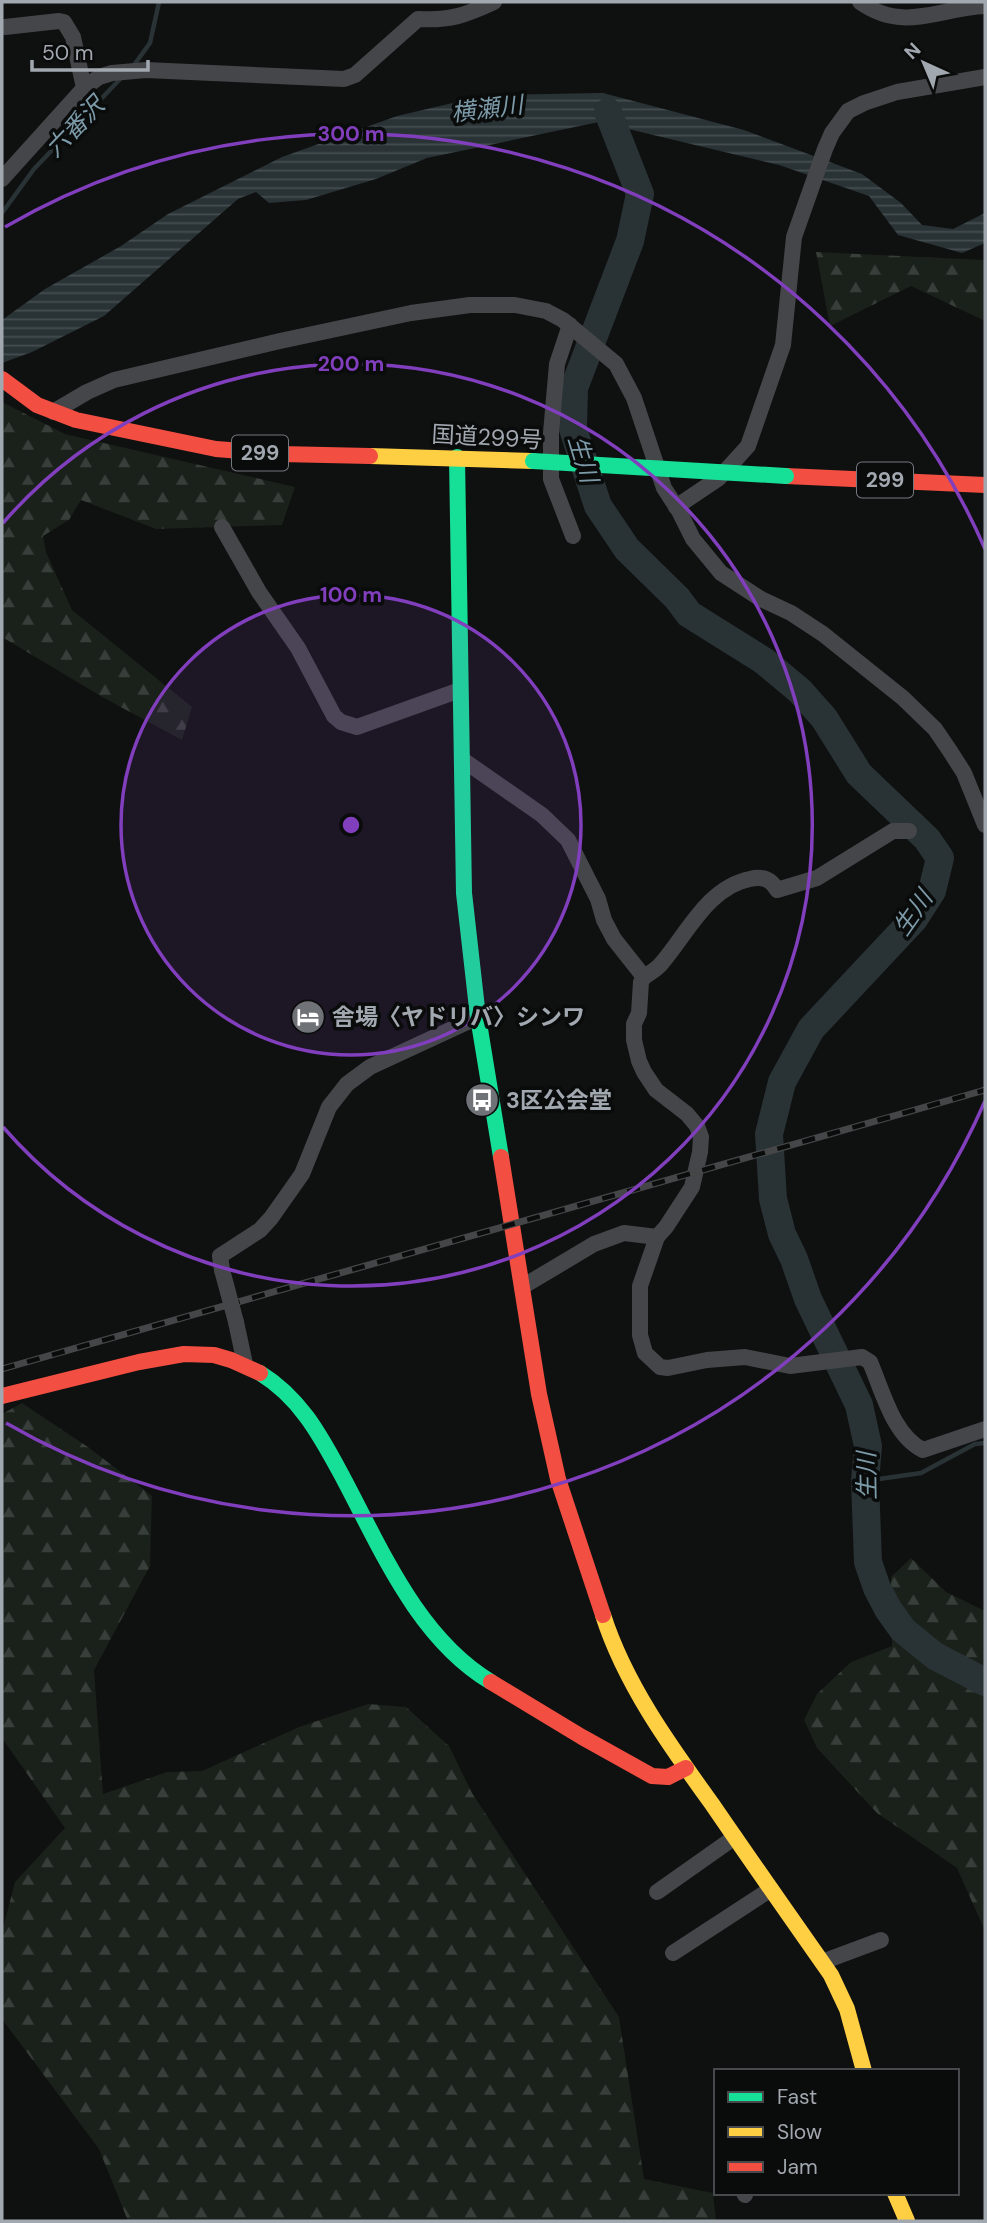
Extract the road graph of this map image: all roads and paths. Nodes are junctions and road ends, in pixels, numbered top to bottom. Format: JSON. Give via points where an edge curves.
{"nodes":[{"id":1,"x":494,"y":2,"type":"edge"},
{"id":2,"x":860,"y":2,"type":"edge"},
{"id":3,"x":985,"y":6,"type":"edge"},
{"id":4,"x":5,"y":27,"type":"dead end"},
{"id":5,"x":985,"y":77,"type":"edge"},
{"id":6,"x":84,"y":88,"type":"junction"},
{"id":7,"x":2,"y":179,"type":"edge"},
{"id":8,"x":576,"y":330,"type":"junction"},
{"id":9,"x":2,"y":379,"type":"edge"},
{"id":10,"x":53,"y":412,"type":"junction"},
{"id":11,"x":457,"y":457,"type":"junction"},
{"id":12,"x":985,"y":485,"type":"edge"},
{"id":13,"x":676,"y":507,"type":"junction"},
{"id":14,"x":222,"y":527,"type":"dead end"},
{"id":15,"x":573,"y":536,"type":"dead end"},
{"id":16,"x":460,"y":690,"type":"junction"},
{"id":17,"x":463,"y":760,"type":"junction"},
{"id":18,"x":985,"y":825,"type":"edge"},
{"id":19,"x":909,"y":831,"type":"dead end"},
{"id":20,"x":644,"y":977,"type":"junction"},
{"id":21,"x":478,"y":1017,"type":"junction"},
{"id":22,"x":657,"y":1237,"type":"junction"},
{"id":23,"x":522,"y":1287,"type":"junction"},
{"id":24,"x":245,"y":1364,"type":"junction"},
{"id":25,"x":2,"y":1396,"type":"edge"},
{"id":26,"x":985,"y":1429,"type":"edge"},
{"id":27,"x":687,"y":1768,"type":"junction"},
{"id":28,"x":735,"y":1837,"type":"junction"},
{"id":29,"x":771,"y":1889,"type":"junction"},
{"id":30,"x":657,"y":1892,"type":"dead end"},
{"id":31,"x":881,"y":1940,"type":"dead end"},
{"id":32,"x":673,"y":1953,"type":"dead end"},
{"id":33,"x":822,"y":1962,"type":"junction"},
{"id":34,"x":864,"y":2069,"type":"edge"},
{"id":35,"x":896,"y":2195,"type":"edge"},
{"id":36,"x":907,"y":2221,"type":"edge"}],
"edges":[{"from":1,"to":6,"type":"street","via":[[462,16],[418,19],[355,75],[344,79],[146,70],[99,77]]},
{"from":2,"to":3,"type":"street","via":[[896,18]]},
{"from":4,"to":6,"type":"street","via":[[64,22],[73,37]]},
{"from":5,"to":13,"type":"street","via":[[897,92],[864,103],[848,111],[832,133],[794,237],[783,345],[748,446],[719,478]]},
{"from":6,"to":7,"type":"street"},
{"from":8,"to":10,"type":"street","via":[[546,311],[515,305],[453,307],[388,317],[114,380]]},
{"from":8,"to":13,"type":"street","via":[[616,364],[634,398],[664,488]]},
{"from":8,"to":15,"type":"street","via":[[556,364],[551,433],[551,479]]},
{"from":9,"to":10,"type":"main road","name":"国道299号","number":"299"},
{"from":10,"to":11,"type":"main road","name":"国道299号","number":"299","via":[[216,449]]},
{"from":11,"to":12,"type":"main road","name":"国道299号","number":"299","bridge":true},
{"from":11,"to":16,"type":"main road"},
{"from":13,"to":18,"type":"street","via":[[693,539],[721,573],[823,634],[935,729],[964,773]]},
{"from":14,"to":16,"type":"street","via":[[341,722],[357,727]]},
{"from":16,"to":17,"type":"main road"},
{"from":17,"to":20,"type":"street","via":[[568,840],[614,939]]},
{"from":17,"to":21,"type":"main road","via":[[464,893]]},
{"from":19,"to":20,"type":"street","via":[[893,831],[803,884],[777,890],[766,879],[744,880],[709,903],[660,965]]},
{"from":20,"to":22,"type":"street","via":[[634,1024],[639,1061],[656,1090],[687,1114],[701,1137],[692,1187]]},
{"from":21,"to":23,"type":"main road"},
{"from":21,"to":24,"type":"street","bridge":true,"via":[[370,1067],[346,1084],[329,1107],[302,1174],[287,1197],[260,1230],[219,1256]]},
{"from":22,"to":23,"type":"street","via":[[624,1233],[594,1244]]},
{"from":22,"to":26,"type":"street","via":[[640,1286],[640,1335],[642,1347],[660,1367],[745,1357],[790,1366],[862,1357],[870,1362],[894,1418],[915,1446],[923,1450]]},
{"from":23,"to":27,"type":"main road","via":[[558,1479],[609,1635],[642,1700]]},
{"from":24,"to":25,"type":"main road","via":[[197,1354],[166,1356]]},
{"from":24,"to":27,"type":"main road","via":[[282,1387],[315,1426],[406,1593],[444,1645],[473,1671],[652,1776],[668,1777]]},
{"from":27,"to":28,"type":"main road"},
{"from":28,"to":29,"type":"main road"},
{"from":28,"to":30,"type":"street"},
{"from":29,"to":32,"type":"street"},
{"from":29,"to":33,"type":"main road"},
{"from":31,"to":33,"type":"street"},
{"from":33,"to":34,"type":"main road","via":[[851,2014]]},
{"from":35,"to":36,"type":"main road"}]}
